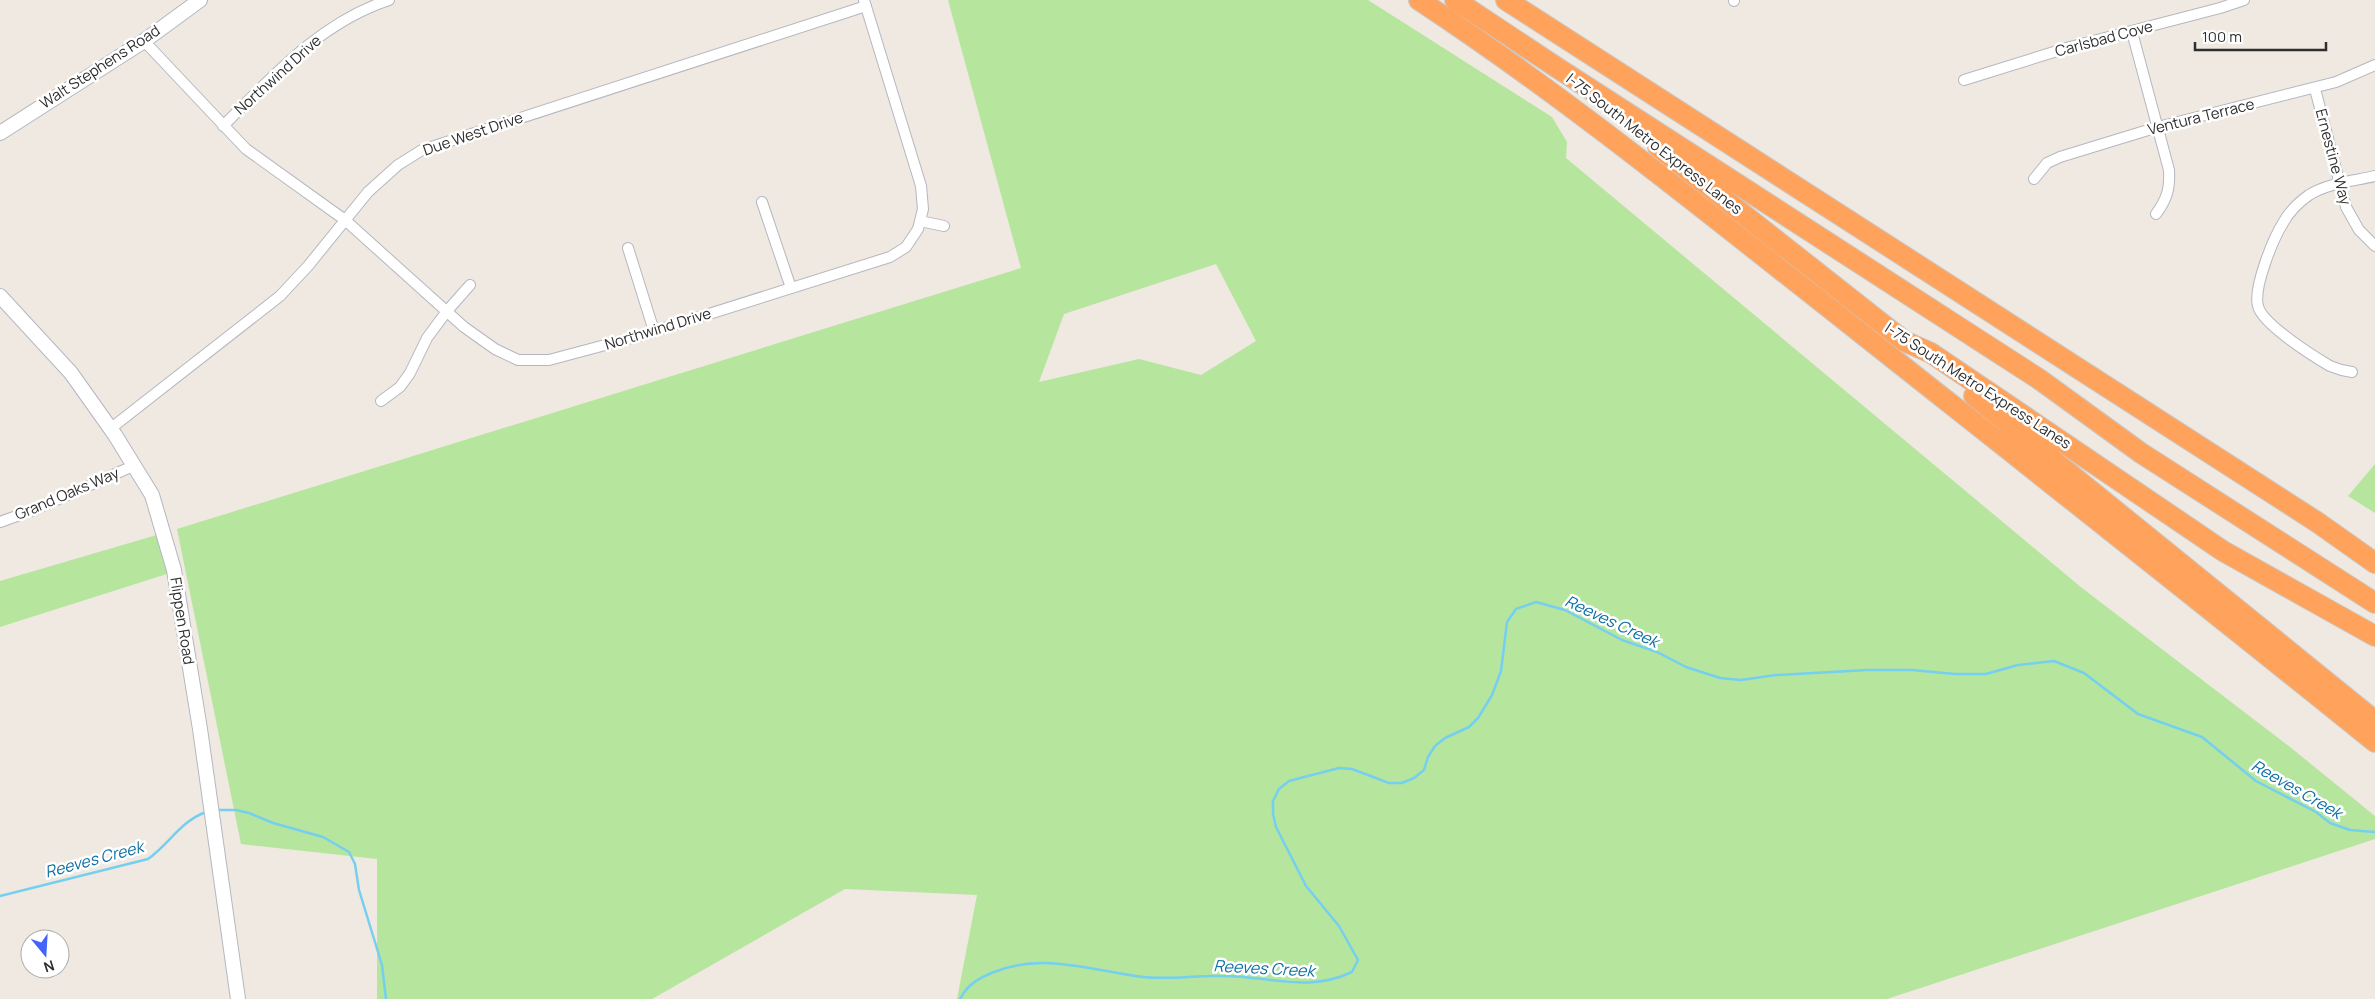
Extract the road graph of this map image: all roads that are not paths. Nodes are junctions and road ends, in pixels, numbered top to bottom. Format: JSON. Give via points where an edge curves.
{"nodes":[{"id":1,"x":200,"y":0,"type":"edge"},
{"id":2,"x":389,"y":0,"type":"edge"},
{"id":3,"x":1419,"y":0,"type":"edge"},
{"id":4,"x":1455,"y":0,"type":"edge"},
{"id":5,"x":1506,"y":0,"type":"edge"},
{"id":6,"x":2244,"y":0,"type":"edge"},
{"id":7,"x":865,"y":3,"type":"edge"},
{"id":8,"x":2132,"y":32,"type":"junction"},
{"id":9,"x":144,"y":41,"type":"junction"},
{"id":10,"x":2375,"y":65,"type":"edge"},
{"id":11,"x":1556,"y":67,"type":"junction"},
{"id":12,"x":1964,"y":80,"type":"dead end"},
{"id":13,"x":2315,"y":88,"type":"junction"},
{"id":14,"x":223,"y":126,"type":"junction"},
{"id":15,"x":2158,"y":127,"type":"junction"},
{"id":16,"x":0,"y":133,"type":"edge"},
{"id":17,"x":2375,"y":176,"type":"edge"},
{"id":18,"x":2034,"y":179,"type":"dead end"},
{"id":19,"x":2340,"y":184,"type":"junction"},
{"id":20,"x":762,"y":202,"type":"dead end"},
{"id":21,"x":2156,"y":214,"type":"dead end"},
{"id":22,"x":345,"y":220,"type":"junction"},
{"id":23,"x":920,"y":221,"type":"junction"},
{"id":24,"x":944,"y":226,"type":"dead end"},
{"id":25,"x":2375,"y":246,"type":"edge"},
{"id":26,"x":628,"y":248,"type":"dead end"},
{"id":27,"x":470,"y":285,"type":"dead end"},
{"id":28,"x":791,"y":288,"type":"junction"},
{"id":29,"x":0,"y":296,"type":"edge"},
{"id":30,"x":446,"y":311,"type":"junction"},
{"id":31,"x":654,"y":331,"type":"junction"},
{"id":32,"x":1904,"y":341,"type":"junction"},
{"id":33,"x":2352,"y":372,"type":"dead end"},
{"id":34,"x":2042,"y":381,"type":"junction"},
{"id":35,"x":381,"y":401,"type":"dead end"},
{"id":36,"x":110,"y":429,"type":"junction"},
{"id":37,"x":134,"y":466,"type":"junction"},
{"id":38,"x":0,"y":522,"type":"edge"},
{"id":39,"x":2317,"y":522,"type":"junction"},
{"id":40,"x":2375,"y":556,"type":"edge"},
{"id":41,"x":2375,"y":564,"type":"edge"},
{"id":42,"x":2375,"y":588,"type":"edge"},
{"id":43,"x":2375,"y":603,"type":"edge"},
{"id":44,"x":2375,"y":636,"type":"edge"},
{"id":45,"x":2375,"y":721,"type":"edge"},
{"id":46,"x":2375,"y":742,"type":"edge"},
{"id":47,"x":238,"y":999,"type":"edge"}],
"edges":[{"from":1,"to":9,"type":"street","name":"Walt Stephens Road"},
{"from":2,"to":14,"type":"street","name":"Northwind Drive","via":[[346,18],[319,36]]},
{"from":3,"to":46,"type":"highway","via":[[1620,144]]},
{"from":4,"to":11,"type":"highway","name":"I-75 South Metro Express Lanes"},
{"from":5,"to":39,"type":"highway"},
{"from":6,"to":8,"type":"street","name":"Carlsbad Cove"},
{"from":7,"to":22,"type":"street","name":"Due West Drive","via":[[422,150],[398,165],[368,192]]},
{"from":7,"to":23,"type":"street","name":"Northwind Drive","via":[[921,186],[923,209]]},
{"from":8,"to":12,"type":"street","name":"Carlsbad Cove","via":[[2023,60]]},
{"from":8,"to":15,"type":"street"},
{"from":9,"to":14,"type":"street","name":"Northwind Drive"},
{"from":9,"to":16,"type":"street","name":"Walt Stephens Road"},
{"from":10,"to":13,"type":"street","name":"Ventura Terrace"},
{"from":11,"to":32,"type":"highway","name":"I-75 South Metro Express Lanes"},
{"from":11,"to":34,"type":"highway","name":"I-75 South Metro Express Lanes"},
{"from":13,"to":15,"type":"street","name":"Ventura Terrace"},
{"from":13,"to":19,"type":"street","name":"Ernestine Way"},
{"from":14,"to":22,"type":"street","name":"Northwind Drive","via":[[267,166]]},
{"from":15,"to":18,"type":"street","name":"Ventura Terrace","via":[[2060,157],[2047,164]]},
{"from":15,"to":21,"type":"street","via":[[2170,186],[2168,198]]},
{"from":17,"to":19,"type":"street"},
{"from":19,"to":25,"type":"street","name":"Ernestine Way","via":[[2351,219]]},
{"from":19,"to":33,"type":"street","via":[[2310,195],[2290,212],[2276,236],[2256,298],[2261,314],[2273,327],[2330,365]]},
{"from":20,"to":28,"type":"street"},
{"from":22,"to":30,"type":"street","name":"Northwind Drive"},
{"from":22,"to":36,"type":"street","name":"Due West Drive","via":[[280,296]]},
{"from":23,"to":24,"type":"street"},
{"from":23,"to":28,"type":"street","name":"Northwind Drive","via":[[906,247],[890,257]]},
{"from":26,"to":31,"type":"street"},
{"from":27,"to":30,"type":"street"},
{"from":28,"to":31,"type":"street","name":"Northwind Drive"},
{"from":29,"to":36,"type":"street","name":"Flippen Road","via":[[71,373]]},
{"from":30,"to":31,"type":"street","name":"Northwind Drive","via":[[496,349],[518,360],[549,360]]},
{"from":30,"to":35,"type":"street","via":[[400,387]]},
{"from":32,"to":44,"type":"highway","name":"I-75 South Metro Express Lanes","via":[[1931,353],[2223,551]]},
{"from":32,"to":45,"type":"highway"},
{"from":34,"to":42,"type":"highway"},
{"from":34,"to":43,"type":"highway","name":"I-75 South Metro Express Lanes","via":[[2141,453]]},
{"from":36,"to":37,"type":"street","name":"Flippen Road"},
{"from":37,"to":38,"type":"street","name":"Grand Oaks Way"},
{"from":37,"to":47,"type":"street","name":"Flippen Road","via":[[152,495],[174,570]]},
{"from":39,"to":40,"type":"highway"},
{"from":39,"to":41,"type":"highway"}]}
